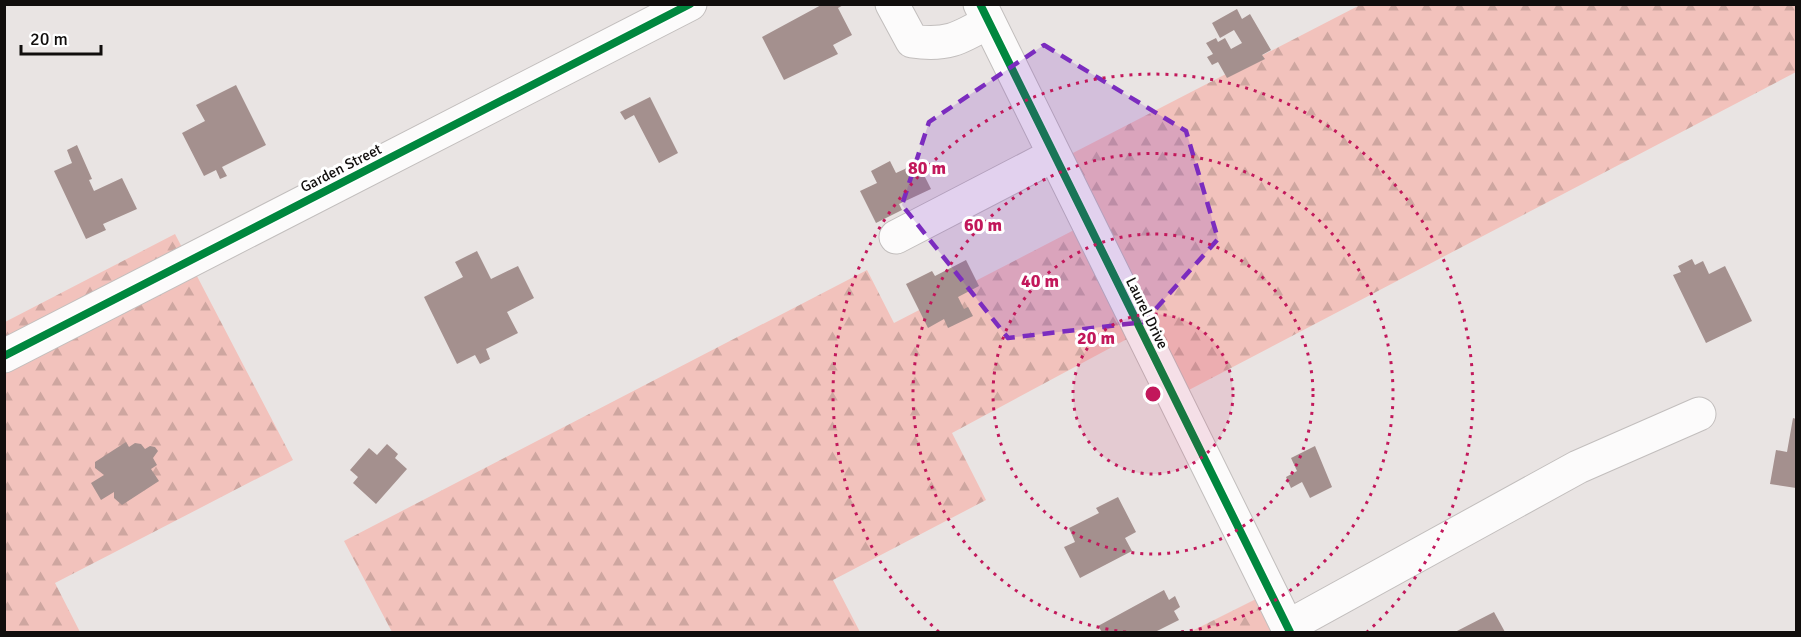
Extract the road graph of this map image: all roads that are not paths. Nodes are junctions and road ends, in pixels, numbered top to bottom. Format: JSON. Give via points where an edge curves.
{"nodes":[{"id":1,"x":690,"y":4,"type":"edge"},
{"id":2,"x":892,"y":4,"type":"edge"},
{"id":3,"x":984,"y":13,"type":"edge"},
{"id":4,"x":1054,"y":155,"type":"junction"},
{"id":5,"x":896,"y":237,"type":"dead end"},
{"id":6,"x":4,"y":356,"type":"edge"},
{"id":7,"x":1699,"y":414,"type":"dead end"},
{"id":8,"x":1288,"y":630,"type":"edge"}],
"edges":[{"from":1,"to":6,"type":"street","name":"Garden Street"},
{"from":2,"to":3,"type":"street","via":[[912,41],[934,44],[957,40]]},
{"from":3,"to":4,"type":"street","name":"Laurel Drive"},
{"from":4,"to":5,"type":"street"},
{"from":4,"to":8,"type":"street","name":"Laurel Drive"},
{"from":7,"to":8,"type":"street","via":[[1578,467]]}]}
